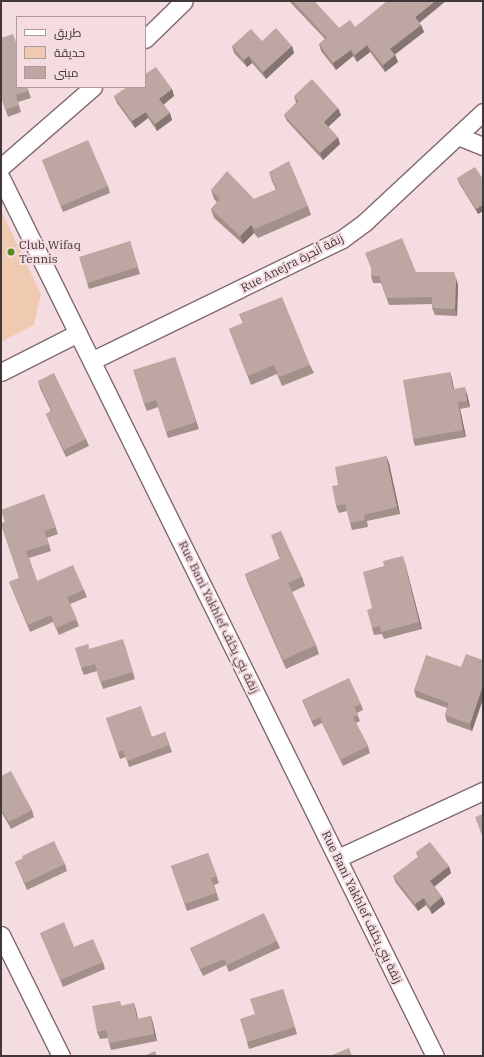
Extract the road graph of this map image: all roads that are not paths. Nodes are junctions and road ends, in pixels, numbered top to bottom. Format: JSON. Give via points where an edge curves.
{"nodes":[{"id":1,"x":184,"y":1,"type":"edge"},
{"id":2,"x":146,"y":38,"type":"edge"},
{"id":3,"x":92,"y":88,"type":"edge"},
{"id":4,"x":483,"y":112,"type":"edge"},
{"id":5,"x":458,"y":136,"type":"junction"},
{"id":6,"x":483,"y":146,"type":"edge"},
{"id":7,"x":1,"y":167,"type":"edge"},
{"id":8,"x":1,"y":178,"type":"edge"},
{"id":9,"x":78,"y":333,"type":"junction"},
{"id":10,"x":93,"y":360,"type":"junction"},
{"id":11,"x":1,"y":372,"type":"edge"},
{"id":12,"x":483,"y":791,"type":"edge"},
{"id":13,"x":338,"y":858,"type":"junction"},
{"id":14,"x":1,"y":935,"type":"edge"},
{"id":15,"x":61,"y":1056,"type":"edge"},
{"id":16,"x":436,"y":1056,"type":"edge"}],
"edges":[{"from":1,"to":2,"type":"street"},
{"from":3,"to":7,"type":"street"},
{"from":4,"to":5,"type":"street","name":"Rue Anejra زنقة أنجرة"},
{"from":5,"to":6,"type":"street"},
{"from":5,"to":10,"type":"street","name":"Rue Anejra زنقة أنجرة","via":[[365,222],[342,239]]},
{"from":8,"to":9,"type":"street","name":"Rue Bani Yakhlef زنقة بني يخلف"},
{"from":9,"to":10,"type":"street","name":"Rue Bani Yakhlef زنقة بني يخلف"},
{"from":9,"to":11,"type":"street"},
{"from":10,"to":13,"type":"street","name":"Rue Bani Yakhlef زنقة بني يخلف"},
{"from":12,"to":13,"type":"street"},
{"from":13,"to":16,"type":"street","name":"Rue Bani Yakhlef زنقة بني يخلف"},
{"from":14,"to":15,"type":"street"}]}
